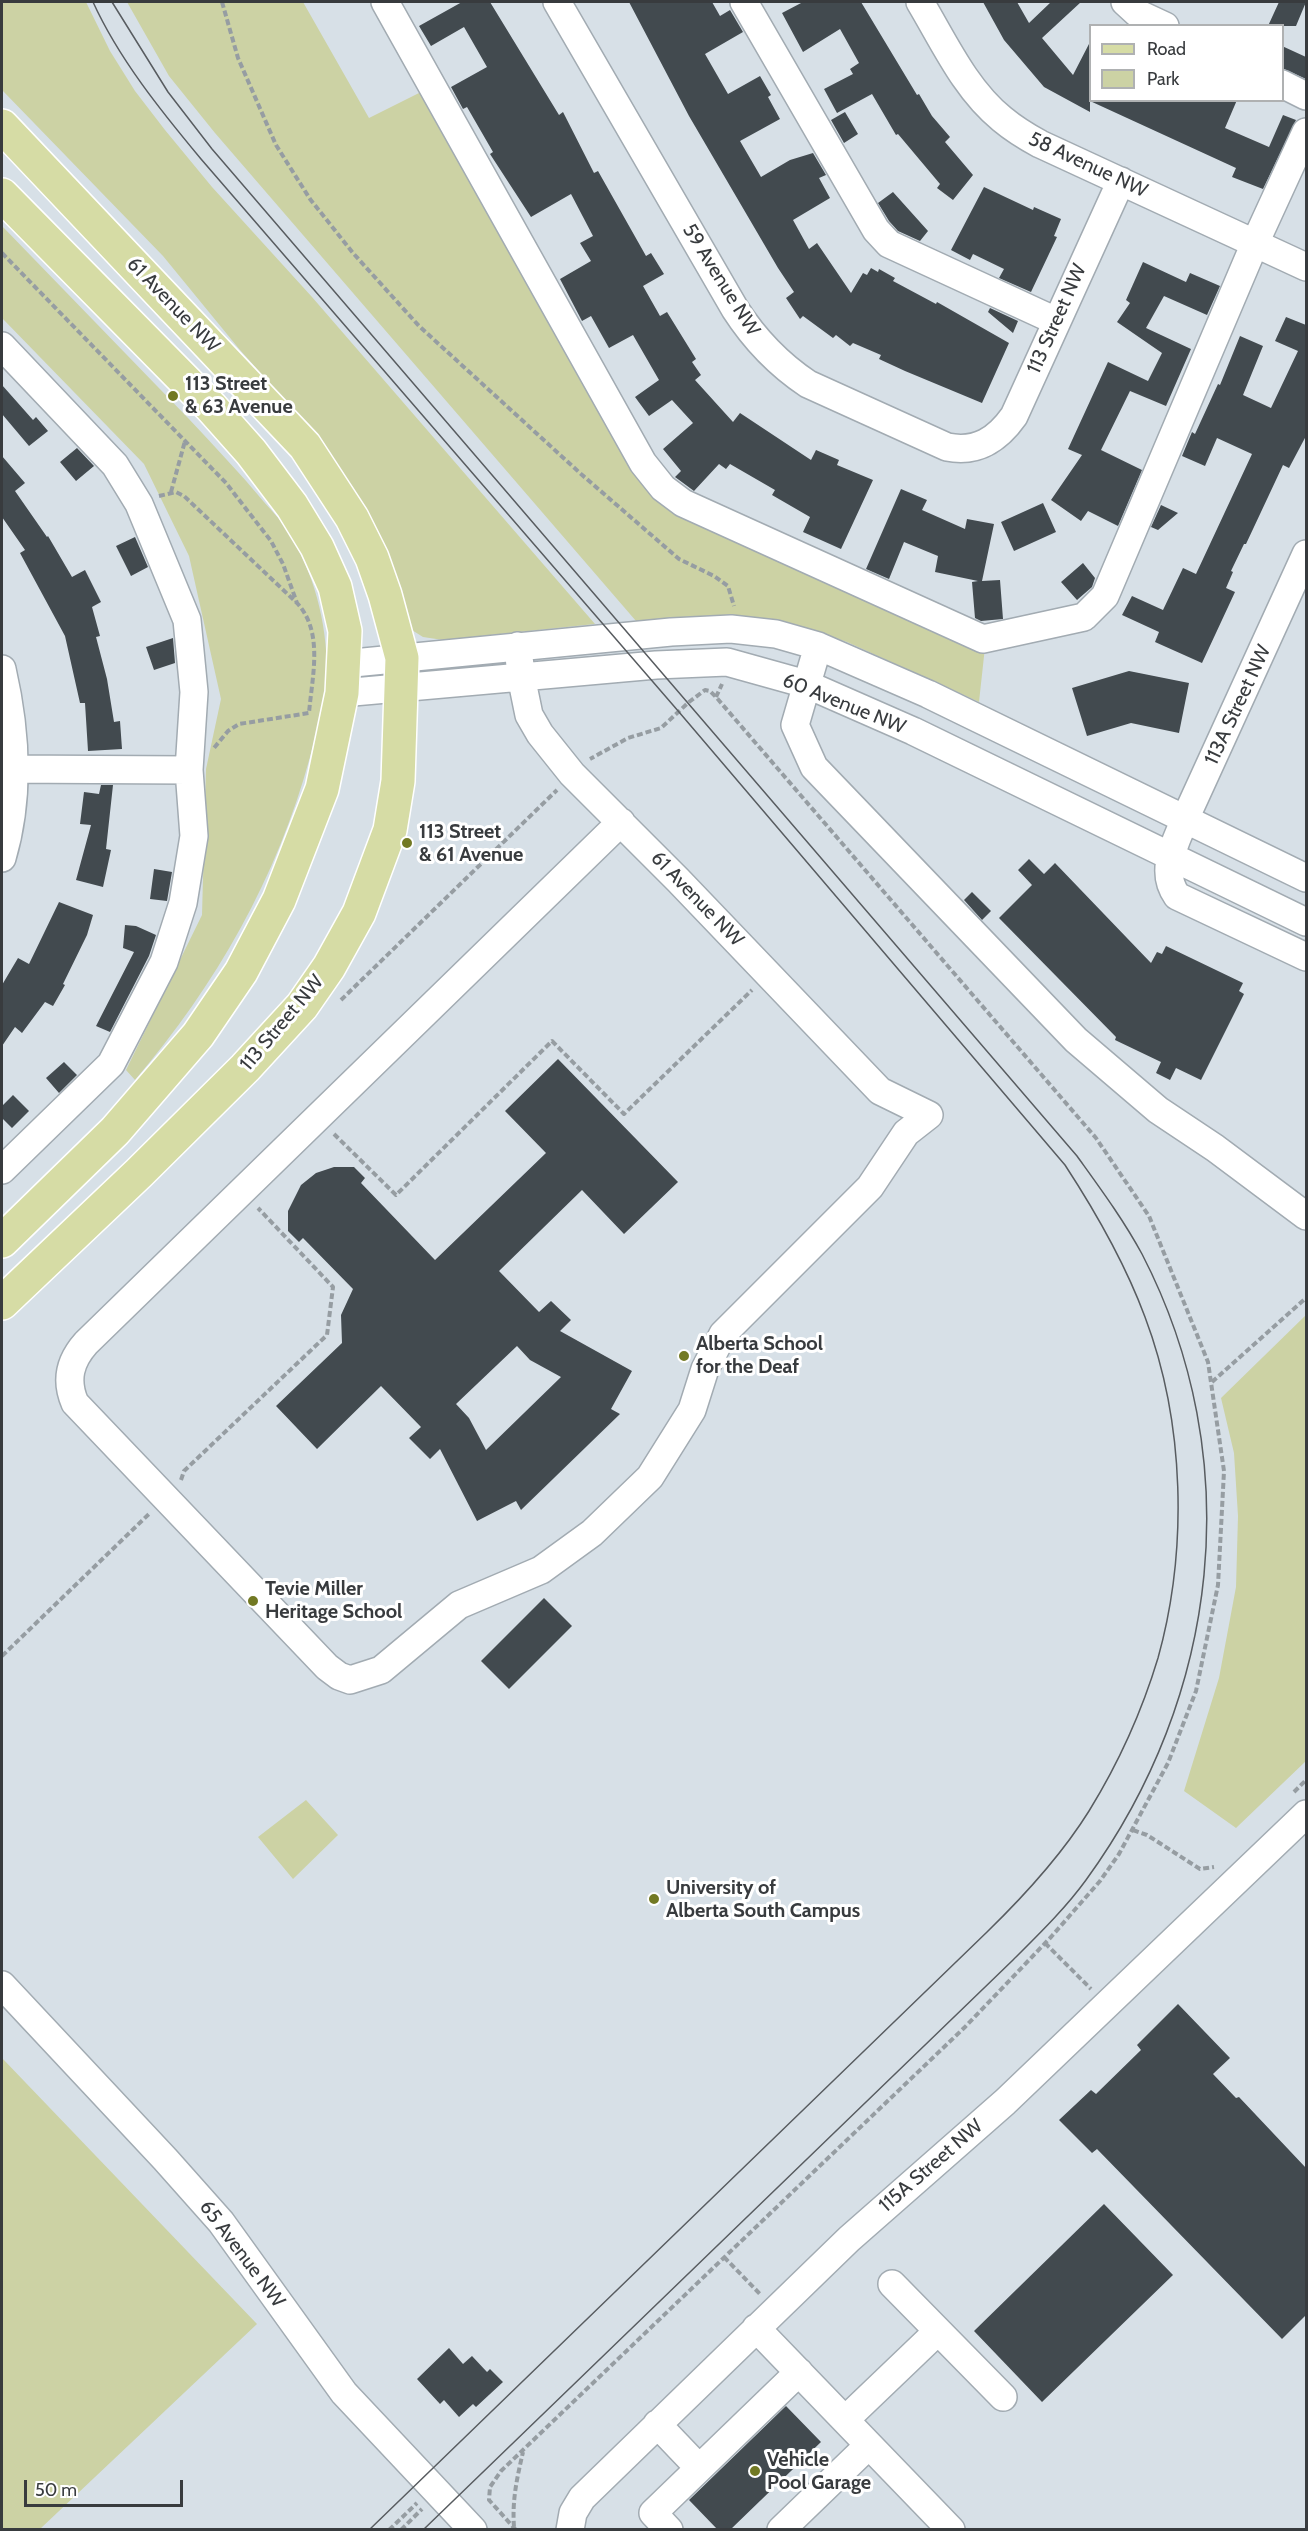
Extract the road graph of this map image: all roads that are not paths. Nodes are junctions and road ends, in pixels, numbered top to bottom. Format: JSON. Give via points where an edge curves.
{"nodes":[{"id":1,"x":385,"y":2,"type":"edge"},
{"id":2,"x":557,"y":2,"type":"edge"},
{"id":3,"x":744,"y":2,"type":"edge"},
{"id":4,"x":920,"y":2,"type":"edge"},
{"id":5,"x":1125,"y":2,"type":"edge"},
{"id":6,"x":1161,"y":24,"type":"edge"},
{"id":7,"x":1284,"y":85,"type":"edge"},
{"id":8,"x":1306,"y":96,"type":"edge"},
{"id":9,"x":2,"y":126,"type":"edge"},
{"id":10,"x":1306,"y":132,"type":"edge"},
{"id":11,"x":1121,"y":181,"type":"junction"},
{"id":12,"x":2,"y":195,"type":"edge"},
{"id":13,"x":1255,"y":243,"type":"junction"},
{"id":14,"x":1306,"y":267,"type":"edge"},
{"id":15,"x":1056,"y":321,"type":"junction"},
{"id":16,"x":2,"y":346,"type":"edge"},
{"id":17,"x":980,"y":446,"type":"joint"},
{"id":18,"x":1306,"y":554,"type":"edge"},
{"id":19,"x":518,"y":646,"type":"junction"},
{"id":20,"x":818,"y":646,"type":"junction"},
{"id":21,"x":2,"y":669,"type":"edge"},
{"id":22,"x":401,"y":673,"type":"junction"},
{"id":23,"x":521,"y":676,"type":"junction"},
{"id":24,"x":342,"y":679,"type":"junction"},
{"id":25,"x":806,"y":684,"type":"junction"},
{"id":26,"x":189,"y":765,"type":"junction"},
{"id":27,"x":8,"y":770,"type":"edge"},
{"id":28,"x":1185,"y":819,"type":"junction"},
{"id":29,"x":621,"y":822,"type":"junction"},
{"id":30,"x":1170,"y":856,"type":"junction"},
{"id":31,"x":2,"y":858,"type":"edge"},
{"id":32,"x":1306,"y":878,"type":"edge"},
{"id":33,"x":1306,"y":922,"type":"edge"},
{"id":34,"x":1306,"y":957,"type":"edge"},
{"id":35,"x":2,"y":1170,"type":"edge"},
{"id":36,"x":1306,"y":1216,"type":"edge"},
{"id":37,"x":2,"y":1241,"type":"edge"},
{"id":38,"x":2,"y":1303,"type":"edge"},
{"id":39,"x":1298,"y":1805,"type":"edge"},
{"id":40,"x":2,"y":1985,"type":"edge"},
{"id":41,"x":892,"y":2283,"type":"dead end"},
{"id":42,"x":765,"y":2319,"type":"junction"},
{"id":43,"x":938,"y":2331,"type":"junction"},
{"id":44,"x":799,"y":2373,"type":"junction"},
{"id":45,"x":1003,"y":2397,"type":"dead end"},
{"id":46,"x":845,"y":2420,"type":"junction"},
{"id":47,"x":657,"y":2424,"type":"junction"},
{"id":48,"x":869,"y":2445,"type":"junction"},
{"id":49,"x":699,"y":2468,"type":"junction"},
{"id":50,"x":473,"y":2529,"type":"edge"},
{"id":51,"x":571,"y":2529,"type":"edge"},
{"id":52,"x":669,"y":2529,"type":"edge"},
{"id":53,"x":781,"y":2529,"type":"edge"},
{"id":54,"x":951,"y":2529,"type":"edge"}],
"edges":[{"from":1,"to":13,"type":"street","via":[[643,463],[663,488],[683,503],[983,639],[1084,617],[1105,596]]},
{"from":2,"to":17,"type":"street","name":"59 Avenue NW","via":[[735,309],[759,343],[790,372],[836,398],[936,443],[958,449]]},
{"from":3,"to":15,"type":"street","via":[[876,230],[889,244]]},
{"from":4,"to":11,"type":"street","name":"58 Avenue NW","via":[[964,76],[1000,118],[1040,144]]},
{"from":5,"to":6,"type":"street"},
{"from":7,"to":8,"type":"street"},
{"from":9,"to":22,"type":"main road","name":"61 Avenue NW","via":[[305,446],[352,518],[372,558],[388,604]]},
{"from":10,"to":13,"type":"street"},
{"from":11,"to":13,"type":"street","name":"58 Avenue NW"},
{"from":11,"to":15,"type":"street","name":"113 Street NW"},
{"from":12,"to":24,"type":"main road","via":[[211,407],[292,506],[335,587],[345,631]]},
{"from":13,"to":14,"type":"street","name":"58 Avenue NW"},
{"from":15,"to":17,"type":"street","name":"113 Street NW","via":[[1014,416],[1003,431]]},
{"from":16,"to":26,"type":"street","via":[[115,465],[139,504],[187,620],[194,692]]},
{"from":18,"to":28,"type":"street","name":"113A Street NW"},
{"from":19,"to":20,"type":"street","name":"60 Avenue NW","via":[[731,629],[776,634]]},
{"from":19,"to":22,"type":"street","name":"60 Avenue NW"},
{"from":19,"to":23,"type":"street","name":"61 Avenue NW"},
{"from":20,"to":25,"type":"street"},
{"from":20,"to":28,"type":"street","name":"60 Avenue NW","via":[[928,694]]},
{"from":21,"to":27,"type":"street","via":[[9,703]]},
{"from":22,"to":23,"type":"street","name":"60 Avenue NW"},
{"from":22,"to":24,"type":"street","name":"60 Avenue NW"},
{"from":22,"to":38,"type":"main road","name":"113 Street NW","via":[[398,781],[390,830],[359,913],[329,967],[302,1006],[245,1068]]},
{"from":23,"to":25,"type":"street","name":"60 Avenue NW","via":[[727,662]]},
{"from":23,"to":29,"type":"street","name":"61 Avenue NW","via":[[529,715],[540,734],[572,774]]},
{"from":24,"to":37,"type":"main road","via":[[322,789],[279,900],[241,972],[198,1035],[115,1131]]},
{"from":25,"to":30,"type":"street","name":"60 Avenue NW","via":[[913,731]]},
{"from":25,"to":36,"type":"street","via":[[795,725],[814,767],[1076,1040],[1158,1110]]},
{"from":26,"to":27,"type":"street"},
{"from":26,"to":35,"type":"street","via":[[194,836],[183,903],[164,962],[111,1064]]},
{"from":27,"to":31,"type":"street","via":[[9,826]]},
{"from":28,"to":30,"type":"street","name":"113A Street NW"},
{"from":28,"to":32,"type":"street","name":"60 Avenue NW"},
{"from":29,"to":29,"type":"street","name":"61 Avenue NW","via":[[880,1091],[929,1115],[906,1133],[870,1186],[723,1334],[705,1369],[692,1410],[650,1477],[592,1533],[541,1570],[459,1605],[381,1670],[350,1680],[327,1667],[75,1403],[69,1381],[73,1360]]},
{"from":30,"to":33,"type":"street","name":"60 Avenue NW"},
{"from":30,"to":34,"type":"street","via":[[1168,877],[1177,896]]},
{"from":39,"to":42,"type":"street","name":"115A Street NW","via":[[1106,2005]]},
{"from":40,"to":50,"type":"street","name":"65 Avenue NW","via":[[221,2222],[350,2390]]},
{"from":41,"to":43,"type":"street"},
{"from":42,"to":44,"type":"street"},
{"from":42,"to":47,"type":"street","name":"115A Street NW"},
{"from":43,"to":45,"type":"street"},
{"from":43,"to":46,"type":"street"},
{"from":44,"to":46,"type":"street"},
{"from":44,"to":49,"type":"street"},
{"from":46,"to":48,"type":"street"},
{"from":47,"to":49,"type":"street"},
{"from":47,"to":51,"type":"street","name":"115A Street NW","via":[[582,2498],[573,2513]]},
{"from":48,"to":53,"type":"street"},
{"from":48,"to":54,"type":"street"},
{"from":49,"to":52,"type":"street","via":[[653,2513]]}]}
